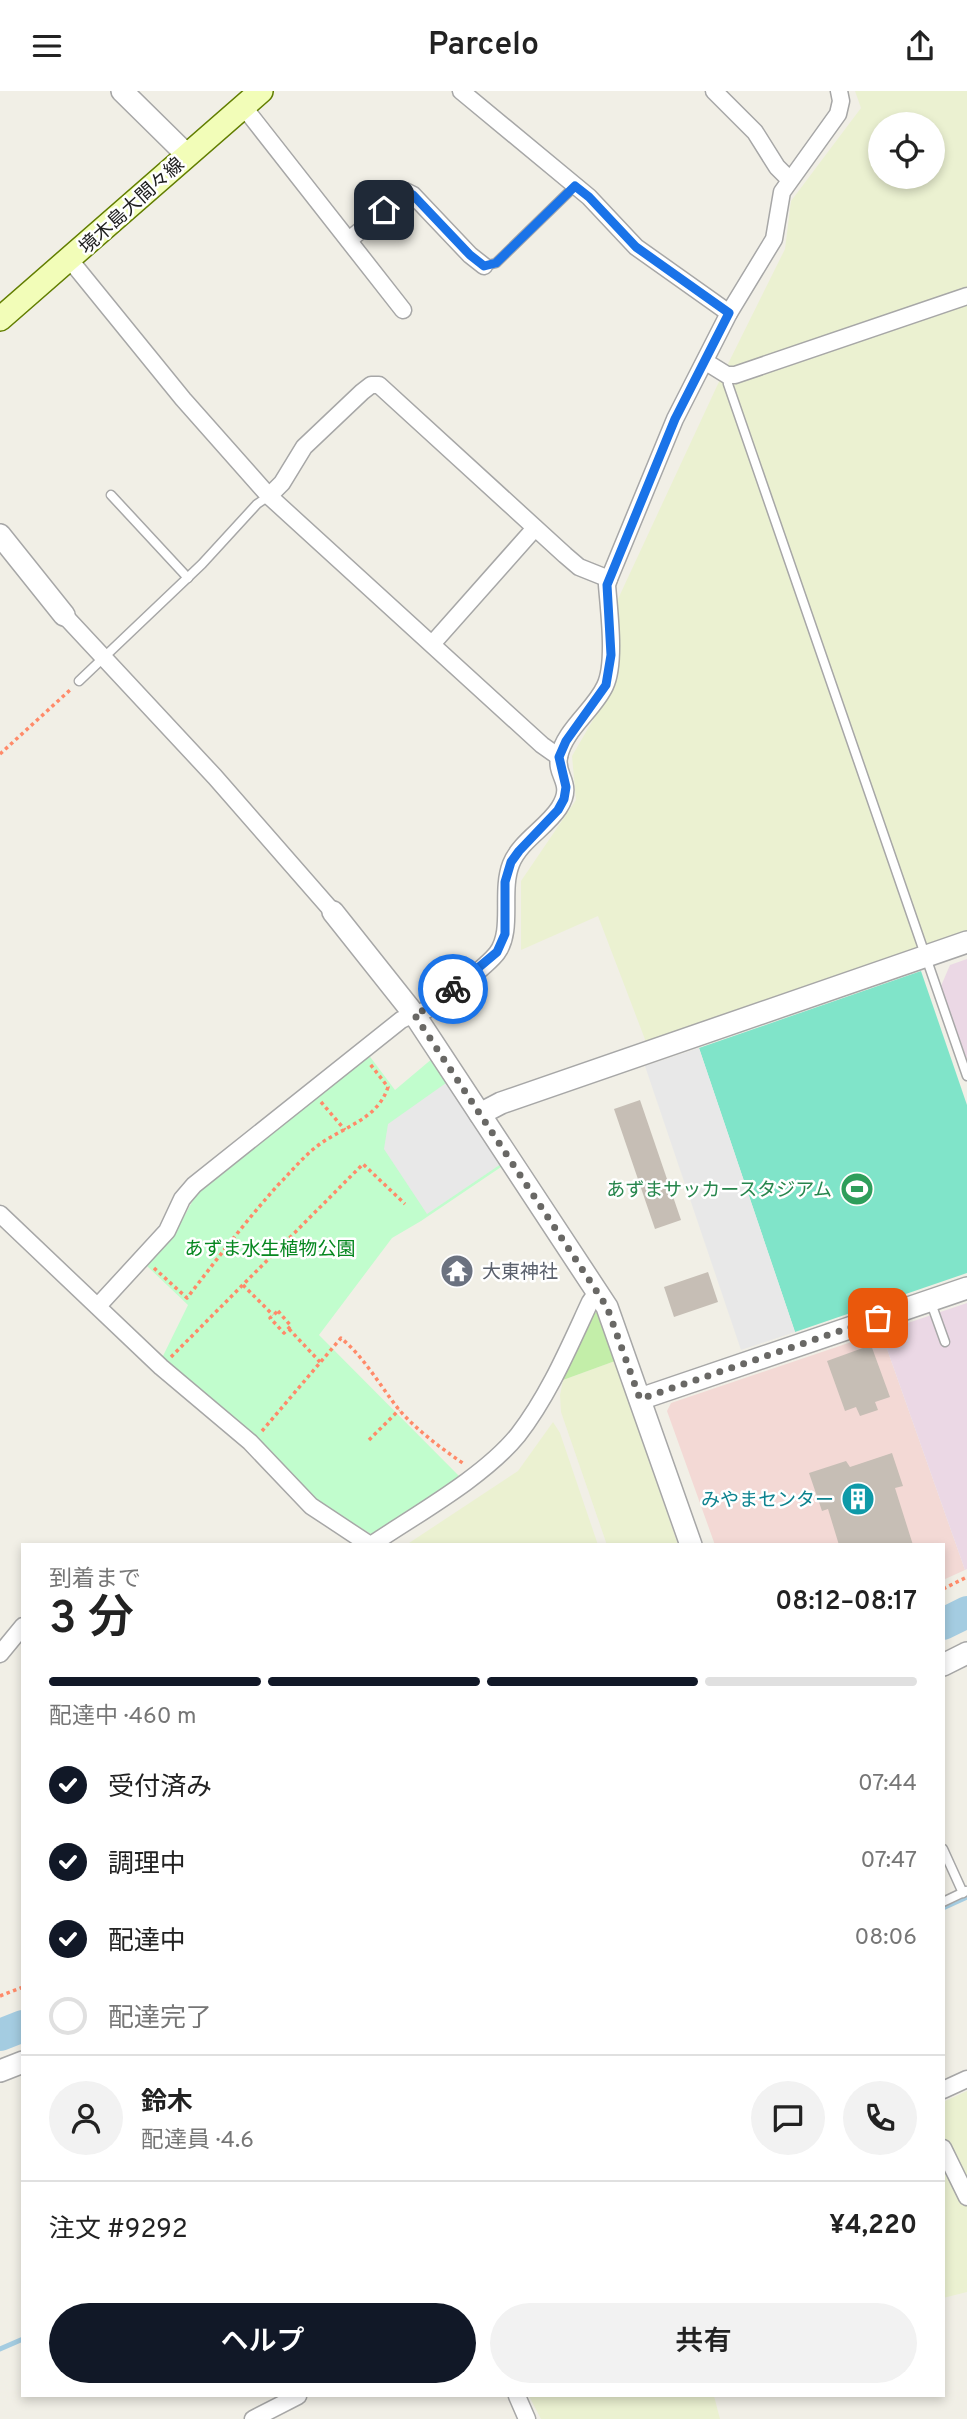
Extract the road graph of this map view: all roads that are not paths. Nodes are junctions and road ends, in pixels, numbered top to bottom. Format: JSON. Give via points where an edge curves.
{"nodes":[{"id":1,"x":122,"y":91,"type":"edge"},
{"id":2,"x":461,"y":91,"type":"edge"},
{"id":3,"x":714,"y":91,"type":"edge"},
{"id":4,"x":839,"y":91,"type":"edge"},
{"id":5,"x":252,"y":99,"type":"edge"},
{"id":6,"x":187,"y":155,"type":"junction"},
{"id":7,"x":789,"y":179,"type":"junction"},
{"id":8,"x":575,"y":186,"type":"junction"},
{"id":9,"x":349,"y":240,"type":"junction"},
{"id":10,"x":70,"y":260,"type":"junction"},
{"id":11,"x":484,"y":266,"type":"joint"},
{"id":12,"x":967,"y":296,"type":"edge"},
{"id":13,"x":402,"y":310,"type":"dead end"},
{"id":14,"x":729,"y":313,"type":"junction"},
{"id":15,"x":0,"y":319,"type":"edge"},
{"id":16,"x":706,"y":362,"type":"junction"},
{"id":17,"x":727,"y":375,"type":"junction"},
{"id":18,"x":111,"y":495,"type":"dead end"},
{"id":19,"x":269,"y":496,"type":"junction"},
{"id":20,"x":535,"y":527,"type":"junction"},
{"id":21,"x":0,"y":535,"type":"edge"},
{"id":22,"x":188,"y":577,"type":"junction"},
{"id":23,"x":609,"y":579,"type":"junction"},
{"id":24,"x":64,"y":615,"type":"joint"},
{"id":25,"x":433,"y":643,"type":"junction"},
{"id":26,"x":103,"y":657,"type":"junction"},
{"id":27,"x":79,"y":681,"type":"road end"},
{"id":28,"x":559,"y":757,"type":"junction"},
{"id":29,"x":333,"y":912,"type":"joint"},
{"id":30,"x":967,"y":942,"type":"edge"},
{"id":31,"x":925,"y":956,"type":"junction"},
{"id":32,"x":414,"y":1014,"type":"junction"},
{"id":33,"x":967,"y":1076,"type":"edge"},
{"id":34,"x":480,"y":1114,"type":"junction"},
{"id":35,"x":0,"y":1214,"type":"edge"},
{"id":36,"x":967,"y":1288,"type":"edge"},
{"id":37,"x":597,"y":1292,"type":"junction"},
{"id":38,"x":930,"y":1300,"type":"junction"},
{"id":39,"x":98,"y":1305,"type":"junction"},
{"id":40,"x":945,"y":1342,"type":"dead end"},
{"id":41,"x":640,"y":1399,"type":"junction"},
{"id":42,"x":368,"y":1543,"type":"edge"},
{"id":43,"x":374,"y":1543,"type":"edge"},
{"id":44,"x":690,"y":1543,"type":"edge"},
{"id":45,"x":21,"y":1628,"type":"edge"},
{"id":46,"x":967,"y":1653,"type":"edge"},
{"id":47,"x":0,"y":1654,"type":"edge"},
{"id":48,"x":945,"y":1664,"type":"edge"},
{"id":49,"x":945,"y":1853,"type":"edge"},
{"id":50,"x":965,"y":1892,"type":"edge"},
{"id":51,"x":945,"y":1901,"type":"edge"},
{"id":52,"x":21,"y":2063,"type":"edge"},
{"id":53,"x":0,"y":2071,"type":"edge"},
{"id":54,"x":967,"y":2079,"type":"edge"},
{"id":55,"x":945,"y":2088,"type":"edge"},
{"id":56,"x":945,"y":2152,"type":"edge"},
{"id":57,"x":967,"y":2197,"type":"edge"},
{"id":58,"x":296,"y":2397,"type":"edge"},
{"id":59,"x":517,"y":2397,"type":"edge"},
{"id":60,"x":253,"y":2419,"type":"edge"},
{"id":61,"x":527,"y":2419,"type":"edge"}],
"edges":[{"from":1,"to":6,"type":"street"},
{"from":2,"to":8,"type":"street"},
{"from":3,"to":7,"type":"street","via":[[755,132]]},
{"from":4,"to":7,"type":"street","via":[[838,114]]},
{"from":5,"to":6,"type":"main road","name":"境木島大間々線"},
{"from":5,"to":9,"type":"street"},
{"from":6,"to":10,"type":"main road","name":"境木島大間々線"},
{"from":7,"to":14,"type":"street","via":[[782,192],[774,239]]},
{"from":8,"to":11,"type":"lane","via":[[496,263]]},
{"from":8,"to":14,"type":"street","via":[[636,247]]},
{"from":9,"to":11,"type":"street","via":[[407,192]]},
{"from":9,"to":13,"type":"street"},
{"from":10,"to":15,"type":"main road","name":"境木島大間々線"},
{"from":10,"to":19,"type":"street"},
{"from":12,"to":17,"type":"street"},
{"from":14,"to":16,"type":"street"},
{"from":16,"to":17,"type":"street"},
{"from":16,"to":23,"type":"street","via":[[675,419]]},
{"from":17,"to":31,"type":"lane"},
{"from":18,"to":22,"type":"lane"},
{"from":19,"to":20,"type":"street","via":[[304,447],[370,385],[379,385]]},
{"from":19,"to":22,"type":"lane"},
{"from":19,"to":25,"type":"street"},
{"from":20,"to":23,"type":"street","via":[[579,566]]},
{"from":20,"to":25,"type":"street"},
{"from":21,"to":24,"type":"street"},
{"from":22,"to":26,"type":"lane"},
{"from":23,"to":28,"type":"street","via":[[611,655],[606,685]]},
{"from":24,"to":26,"type":"street"},
{"from":25,"to":28,"type":"street"},
{"from":26,"to":27,"type":"lane"},
{"from":26,"to":29,"type":"street"},
{"from":28,"to":32,"type":"street","via":[[564,799],[511,862],[505,882],[502,944],[487,963]]},
{"from":29,"to":32,"type":"street"},
{"from":30,"to":31,"type":"street"},
{"from":31,"to":33,"type":"lane"},
{"from":31,"to":34,"type":"street"},
{"from":32,"to":34,"type":"street"},
{"from":32,"to":39,"type":"street","via":[[194,1185],[167,1231]]},
{"from":34,"to":37,"type":"street"},
{"from":35,"to":39,"type":"street"},
{"from":36,"to":38,"type":"street"},
{"from":37,"to":41,"type":"street","via":[[611,1316]]},
{"from":37,"to":43,"type":"street","via":[[559,1370],[518,1435],[486,1467]]},
{"from":38,"to":40,"type":"lane"},
{"from":38,"to":41,"type":"street"},
{"from":39,"to":42,"type":"street","via":[[161,1367],[250,1442],[311,1506]]},
{"from":41,"to":44,"type":"street"},
{"from":45,"to":47,"type":"street"},
{"from":46,"to":48,"type":"street"},
{"from":49,"to":50,"type":"lane"},
{"from":50,"to":51,"type":"lane"},
{"from":52,"to":53,"type":"street"},
{"from":54,"to":55,"type":"street"},
{"from":56,"to":57,"type":"street"},
{"from":58,"to":60,"type":"street"},
{"from":59,"to":61,"type":"street"}]}
